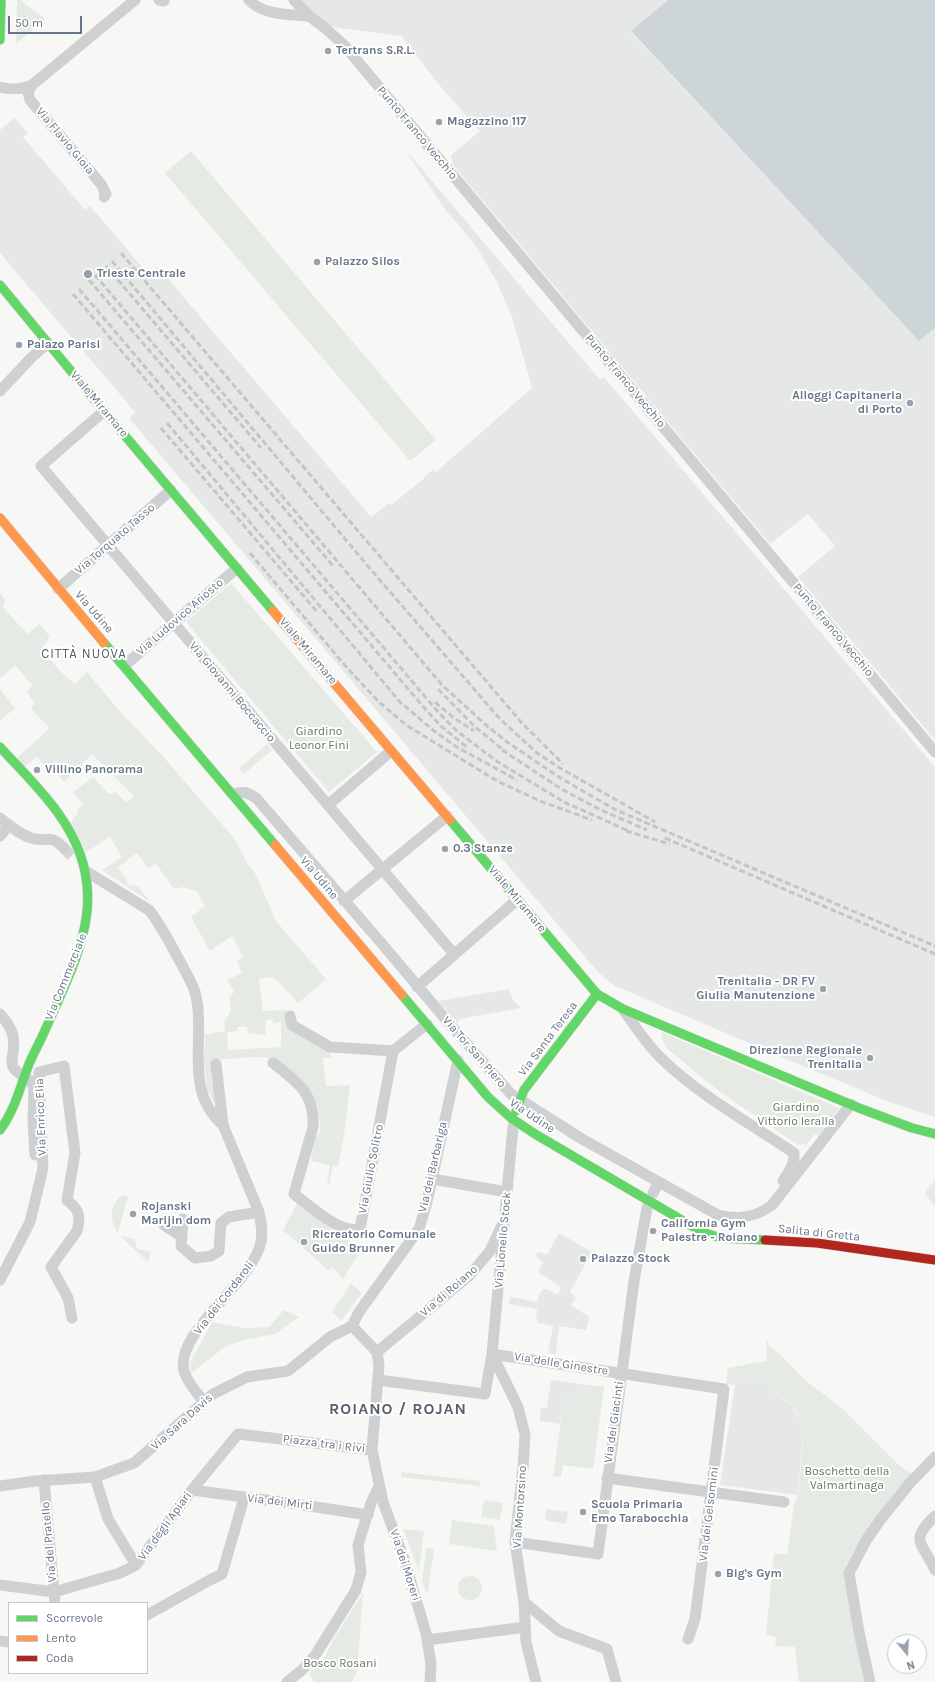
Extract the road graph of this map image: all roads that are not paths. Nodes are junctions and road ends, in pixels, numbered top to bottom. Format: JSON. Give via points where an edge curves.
{"nodes":[{"id":1,"x":1,"y":0,"type":"edge"},
{"id":2,"x":135,"y":0,"type":"edge"},
{"id":3,"x":249,"y":0,"type":"edge"},
{"id":4,"x":294,"y":0,"type":"edge"},
{"id":5,"x":309,"y":16,"type":"junction"},
{"id":6,"x":0,"y":40,"type":"edge"},
{"id":7,"x":32,"y":85,"type":"junction"},
{"id":8,"x":0,"y":87,"type":"edge"},
{"id":9,"x":104,"y":197,"type":"dead end"},
{"id":10,"x":0,"y":285,"type":"edge"},
{"id":11,"x":48,"y":343,"type":"junction"},
{"id":12,"x":0,"y":391,"type":"edge"},
{"id":13,"x":104,"y":411,"type":"junction"},
{"id":14,"x":171,"y":490,"type":"junction"},
{"id":15,"x":0,"y":518,"type":"edge"},
{"id":16,"x":108,"y":545,"type":"junction"},
{"id":17,"x":237,"y":568,"type":"junction"},
{"id":18,"x":58,"y":589,"type":"junction"},
{"id":19,"x":174,"y":622,"type":"junction"},
{"id":20,"x":124,"y":666,"type":"junction"},
{"id":21,"x":0,"y":747,"type":"edge"},
{"id":22,"x":391,"y":751,"type":"junction"},
{"id":23,"x":935,"y":752,"type":"edge"},
{"id":24,"x":232,"y":794,"type":"junction"},
{"id":25,"x":328,"y":805,"type":"junction"},
{"id":26,"x":447,"y":816,"type":"junction"},
{"id":27,"x":4,"y":821,"type":"edge"},
{"id":28,"x":0,"y":836,"type":"edge"},
{"id":29,"x":64,"y":848,"type":"tunnel mouth"},
{"id":30,"x":382,"y":869,"type":"junction"},
{"id":31,"x":87,"y":872,"type":"junction"},
{"id":32,"x":518,"y":899,"type":"junction"},
{"id":33,"x":344,"y":901,"type":"junction"},
{"id":34,"x":454,"y":954,"type":"junction"},
{"id":35,"x":417,"y":987,"type":"junction"},
{"id":36,"x":597,"y":994,"type":"junction"},
{"id":37,"x":623,"y":1009,"type":"junction"},
{"id":38,"x":0,"y":1014,"type":"edge"},
{"id":39,"x":290,"y":1016,"type":"dead end"},
{"id":40,"x":427,"y":1024,"type":"junction"},
{"id":41,"x":393,"y":1051,"type":"junction"},
{"id":42,"x":458,"y":1060,"type":"junction"},
{"id":43,"x":31,"y":1062,"type":"junction"},
{"id":44,"x":273,"y":1063,"type":"dead end"},
{"id":45,"x":216,"y":1064,"type":"dead end"},
{"id":46,"x":39,"y":1072,"type":"junction"},
{"id":47,"x":25,"y":1078,"type":"junction"},
{"id":48,"x":520,"y":1100,"type":"junction"},
{"id":49,"x":851,"y":1104,"type":"junction"},
{"id":50,"x":516,"y":1111,"type":"dead end"},
{"id":51,"x":223,"y":1125,"type":"junction"},
{"id":52,"x":513,"y":1127,"type":"dead end"},
{"id":53,"x":0,"y":1130,"type":"edge"},
{"id":54,"x":935,"y":1134,"type":"edge"},
{"id":55,"x":432,"y":1179,"type":"junction"},
{"id":56,"x":659,"y":1182,"type":"junction"},
{"id":57,"x":38,"y":1187,"type":"junction"},
{"id":58,"x":507,"y":1192,"type":"junction"},
{"id":59,"x":653,"y":1193,"type":"dead end"},
{"id":60,"x":776,"y":1200,"type":"junction"},
{"id":61,"x":659,"y":1206,"type":"joint"},
{"id":62,"x":647,"y":1208,"type":"dead end"},
{"id":63,"x":259,"y":1212,"type":"junction"},
{"id":64,"x":505,"y":1217,"type":"junction"},
{"id":65,"x":183,"y":1219,"type":"dead end"},
{"id":66,"x":164,"y":1225,"type":"dead end"},
{"id":67,"x":182,"y":1237,"type":"junction"},
{"id":68,"x":935,"y":1260,"type":"edge"},
{"id":69,"x":0,"y":1280,"type":"edge"},
{"id":70,"x":72,"y":1318,"type":"dead end"},
{"id":71,"x":352,"y":1326,"type":"junction"},
{"id":72,"x":377,"y":1352,"type":"junction"},
{"id":73,"x":492,"y":1354,"type":"junction"},
{"id":74,"x":621,"y":1374,"type":"junction"},
{"id":75,"x":378,"y":1380,"type":"junction"},
{"id":76,"x":724,"y":1389,"type":"joint"},
{"id":77,"x":204,"y":1402,"type":"junction"},
{"id":78,"x":238,"y":1434,"type":"joint"},
{"id":79,"x":372,"y":1450,"type":"junction"},
{"id":80,"x":934,"y":1459,"type":"edge"},
{"id":81,"x":95,"y":1477,"type":"junction"},
{"id":82,"x":607,"y":1478,"type":"junction"},
{"id":83,"x":44,"y":1480,"type":"junction"},
{"id":84,"x":0,"y":1486,"type":"edge"},
{"id":85,"x":379,"y":1486,"type":"junction"},
{"id":86,"x":192,"y":1490,"type":"junction"},
{"id":87,"x":712,"y":1492,"type":"junction"},
{"id":88,"x":244,"y":1498,"type":"junction"},
{"id":89,"x":784,"y":1502,"type":"dead end"},
{"id":90,"x":368,"y":1516,"type":"junction"},
{"id":91,"x":935,"y":1516,"type":"edge"},
{"id":92,"x":515,"y":1542,"type":"junction"},
{"id":93,"x":136,"y":1565,"type":"junction"},
{"id":94,"x":935,"y":1570,"type":"edge"},
{"id":95,"x":0,"y":1585,"type":"edge"},
{"id":96,"x":55,"y":1598,"type":"edge"},
{"id":97,"x":524,"y":1602,"type":"junction"},
{"id":98,"x":148,"y":1614,"type":"edge"},
{"id":99,"x":526,"y":1627,"type":"junction"},
{"id":100,"x":688,"y":1639,"type":"dead end"},
{"id":101,"x":427,"y":1640,"type":"junction"},
{"id":102,"x":287,"y":1682,"type":"edge"},
{"id":103,"x":430,"y":1682,"type":"edge"},
{"id":104,"x":536,"y":1682,"type":"edge"},
{"id":105,"x":616,"y":1682,"type":"edge"},
{"id":106,"x":870,"y":1682,"type":"edge"}],
"edges":[{"from":1,"to":6,"type":"main road"},
{"from":2,"to":7,"type":"street"},
{"from":3,"to":5,"type":"street","via":[[252,4],[278,14]]},
{"from":4,"to":5,"type":"street","name":"Punto Franco Vecchio"},
{"from":5,"to":23,"type":"street","name":"Punto Franco Vecchio","via":[[344,45]]},
{"from":7,"to":8,"type":"street","via":[[15,90]]},
{"from":7,"to":9,"type":"street","name":"Via Flavio Gioia","via":[[28,92],[30,100],[101,184],[106,194]]},
{"from":10,"to":11,"type":"main road","name":"Viale Miramare"},
{"from":11,"to":12,"type":"street"},
{"from":11,"to":13,"type":"main road","name":"Viale Miramare"},
{"from":13,"to":14,"type":"main road","name":"Viale Miramare"},
{"from":13,"to":16,"type":"street","name":"Via Giovanni Boccaccio","via":[[41,466]]},
{"from":14,"to":16,"type":"street","name":"Via Torquato Tasso"},
{"from":14,"to":17,"type":"main road","name":"Viale Miramare"},
{"from":15,"to":18,"type":"main road","name":"Via Udine"},
{"from":16,"to":18,"type":"street","name":"Via Torquato Tasso"},
{"from":16,"to":19,"type":"street","name":"Via Giovanni Boccaccio"},
{"from":17,"to":19,"type":"street","name":"Via Ludovico Ariosto"},
{"from":17,"to":22,"type":"main road","name":"Viale Miramare"},
{"from":18,"to":20,"type":"main road","name":"Via Udine"},
{"from":19,"to":20,"type":"street","name":"Via Ludovico Ariosto"},
{"from":19,"to":25,"type":"street","name":"Via Giovanni Boccaccio"},
{"from":20,"to":24,"type":"main road","name":"Via Udine"},
{"from":21,"to":31,"type":"main road","name":"Via Commerciale","via":[[66,824],[79,859]]},
{"from":22,"to":25,"type":"street"},
{"from":22,"to":26,"type":"main road","name":"Viale Miramare"},
{"from":24,"to":33,"type":"street","name":"Via Tor San Piero","via":[[241,792],[254,797]]},
{"from":24,"to":40,"type":"main road","name":"Via Udine"},
{"from":25,"to":30,"type":"street","name":"Via Giovanni Boccaccio"},
{"from":26,"to":30,"type":"street"},
{"from":26,"to":32,"type":"main road","name":"Viale Miramare"},
{"from":27,"to":28,"type":"street"},
{"from":27,"to":29,"type":"street","via":[[25,835],[57,841]]},
{"from":30,"to":33,"type":"street"},
{"from":30,"to":34,"type":"street","name":"Via Giovanni Boccaccio"},
{"from":31,"to":43,"type":"main road","name":"Via Commerciale","via":[[89,900],[85,932],[73,967]]},
{"from":31,"to":51,"type":"street","name":"Via dei Cordaroli","via":[[149,910],[185,971],[195,990],[198,1006],[197,1054],[201,1091],[206,1106]]},
{"from":32,"to":34,"type":"street"},
{"from":32,"to":36,"type":"main road","name":"Viale Miramare"},
{"from":33,"to":35,"type":"street","name":"Via Tor San Piero"},
{"from":34,"to":35,"type":"street"},
{"from":35,"to":48,"type":"street","name":"Via Tor San Piero","via":[[510,1094]]},
{"from":36,"to":37,"type":"main road","name":"Viale Miramare"},
{"from":36,"to":48,"type":"main road","name":"Via Santa Teresa","via":[[524,1090]]},
{"from":37,"to":49,"type":"main road","name":"Viale Miramare"},
{"from":37,"to":60,"type":"street","name":"Viale Miramare","via":[[662,1059],[693,1084],[794,1153],[792,1168],[776,1191]]},
{"from":38,"to":47,"type":"street","name":"Via Enrico Elia","via":[[10,1028],[13,1038],[11,1061],[15,1070]]},
{"from":39,"to":41,"type":"street","via":[[292,1025],[330,1047]]},
{"from":40,"to":41,"type":"street"},
{"from":40,"to":42,"type":"main road","name":"Via Udine"},
{"from":41,"to":44,"type":"street","name":"Via Giulio Solitro","via":[[360,1230],[353,1231],[334,1224],[294,1194],[313,1119],[304,1090],[299,1083]]},
{"from":42,"to":55,"type":"street","name":"Via dei Barbariga"},
{"from":42,"to":61,"type":"main road","name":"Via Udine","via":[[488,1096],[516,1121]]},
{"from":43,"to":46,"type":"street"},
{"from":43,"to":47,"type":"main road","name":"Via Commerciale"},
{"from":45,"to":51,"type":"street","name":"Via dei Cordaroli"},
{"from":46,"to":57,"type":"street","name":"Via Enrico Elia","via":[[43,1168]]},
{"from":46,"to":70,"type":"street","name":"Via Enrico Elia","via":[[64,1066],[75,1153],[67,1200],[79,1213],[79,1224],[77,1231],[51,1267],[68,1298]]},
{"from":47,"to":53,"type":"main road","name":"Via Commerciale","via":[[17,1103]]},
{"from":47,"to":57,"type":"street","name":"Via Enrico Elia","via":[[31,1081],[34,1089],[33,1121]]},
{"from":48,"to":50,"type":"main road"},
{"from":48,"to":56,"type":"street","name":"Via Tor San Piero","via":[[582,1139]]},
{"from":49,"to":54,"type":"main road","name":"Viale Miramare","via":[[912,1128]]},
{"from":49,"to":60,"type":"street","name":"Via Tor San Piero"},
{"from":51,"to":63,"type":"street","name":"Via dei Cordaroli"},
{"from":52,"to":58,"type":"street","name":"Via Lionello Stock"},
{"from":55,"to":58,"type":"street"},
{"from":55,"to":71,"type":"street","name":"Via dei Barbariga","via":[[419,1229],[359,1312]]},
{"from":56,"to":59,"type":"street"},
{"from":56,"to":60,"type":"street","name":"Via Tor San Piero","via":[[728,1218],[758,1214]]},
{"from":57,"to":69,"type":"street","name":"Via Enrico Elia","via":[[30,1222]]},
{"from":58,"to":64,"type":"street","name":"Via Lionello Stock"},
{"from":61,"to":68,"type":"main road","name":"Salita di Gretta","via":[[702,1232],[721,1238],[817,1243]]},
{"from":62,"to":74,"type":"street","name":"Via dei Giacinti"},
{"from":63,"to":67,"type":"street","via":[[229,1217],[221,1223],[219,1250],[211,1256],[195,1258],[181,1246]]},
{"from":63,"to":77,"type":"street","name":"Via dei Cordaroli","via":[[261,1242],[256,1257],[246,1274],[198,1330],[185,1357],[184,1371]]},
{"from":64,"to":72,"type":"street","name":"Via di Roiano","via":[[490,1251],[470,1275]]},
{"from":64,"to":73,"type":"street","name":"Via Lionello Stock"},
{"from":65,"to":67,"type":"street"},
{"from":66,"to":67,"type":"street"},
{"from":71,"to":72,"type":"street"},
{"from":71,"to":77,"type":"street","name":"Via Sara Davis","via":[[330,1336],[288,1371],[247,1377],[213,1394]]},
{"from":72,"to":75,"type":"street","name":"Piazza tra i Rivi"},
{"from":73,"to":74,"type":"street","name":"Via delle Ginestre"},
{"from":73,"to":75,"type":"street","name":"Via Lionello Stock","via":[[485,1394]]},
{"from":73,"to":92,"type":"street","name":"Via Montorsino","via":[[518,1407],[525,1435]]},
{"from":74,"to":76,"type":"street","name":"Via delle Ginestre"},
{"from":74,"to":82,"type":"street","name":"Via dei Giacinti"},
{"from":75,"to":79,"type":"street","name":"Piazza tra i Rivi"},
{"from":76,"to":87,"type":"street","name":"Via dei Gelsomini"},
{"from":77,"to":81,"type":"street","name":"Via Sara Davis","via":[[134,1463]]},
{"from":78,"to":79,"type":"street","name":"Piazza tra i Rivi"},
{"from":78,"to":86,"type":"street","name":"Via degli Apiari"},
{"from":79,"to":85,"type":"street","name":"Via dei Moreri"},
{"from":80,"to":106,"type":"street","via":[[885,1514],[867,1539],[849,1573]]},
{"from":81,"to":83,"type":"street","name":"Via Sara Davis"},
{"from":81,"to":93,"type":"street","via":[[108,1519]]},
{"from":82,"to":87,"type":"street"},
{"from":82,"to":92,"type":"street","name":"Via dei Giacinti","via":[[598,1554]]},
{"from":83,"to":84,"type":"street","name":"Via Sara Davis"},
{"from":83,"to":96,"type":"street","name":"Via del Pratello"},
{"from":85,"to":90,"type":"street"},
{"from":85,"to":101,"type":"street","name":"Via dei Moreri","via":[[404,1559]]},
{"from":86,"to":88,"type":"street","name":"Via dei Mirti"},
{"from":86,"to":93,"type":"street","name":"Via degli Apiari"},
{"from":87,"to":89,"type":"street"},
{"from":87,"to":100,"type":"street","name":"Via dei Gelsomini","via":[[695,1619]]},
{"from":88,"to":90,"type":"street","name":"Via dei Mirti","via":[[303,1504]]},
{"from":88,"to":98,"type":"street","via":[[222,1574]]},
{"from":90,"to":102,"type":"street","via":[[358,1544],[360,1572],[356,1590],[316,1654]]},
{"from":91,"to":94,"type":"street","via":[[924,1526],[919,1541]]},
{"from":92,"to":97,"type":"street","name":"Via Montorsino"},
{"from":93,"to":96,"type":"street","name":"Via degli Apiari"},
{"from":95,"to":96,"type":"street","name":"Via degli Apiari"},
{"from":97,"to":99,"type":"street","name":"Via Montorsino"},
{"from":97,"to":105,"type":"street","via":[[560,1631],[607,1649]]},
{"from":99,"to":101,"type":"street"},
{"from":99,"to":104,"type":"street","name":"Via Montorsino","via":[[526,1642]]},
{"from":101,"to":103,"type":"street","name":"Via dei Moreri","via":[[431,1664]]}]}
